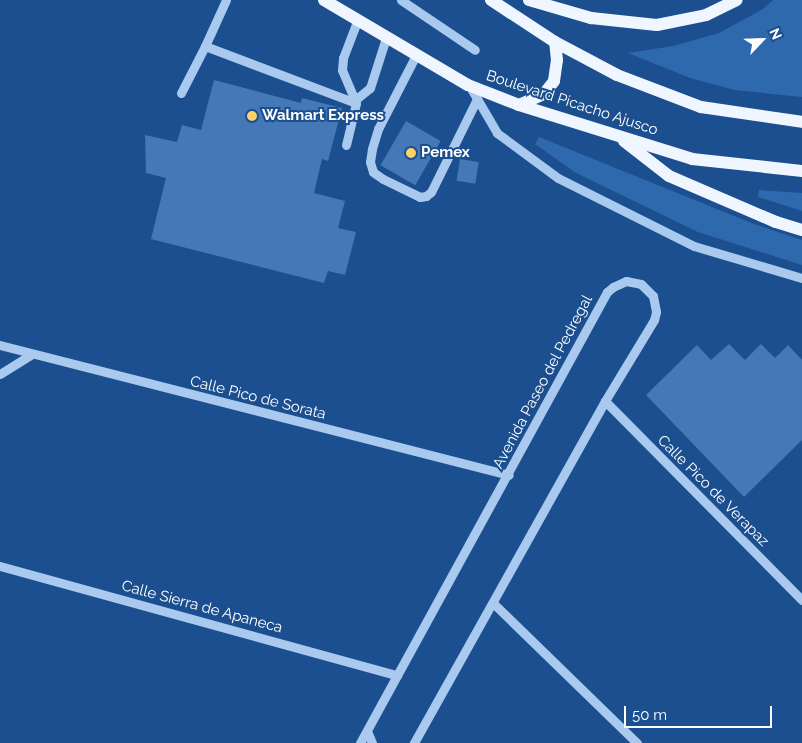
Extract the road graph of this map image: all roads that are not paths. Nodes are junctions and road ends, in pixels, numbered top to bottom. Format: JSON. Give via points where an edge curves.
{"nodes":[{"id":1,"x":226,"y":0,"type":"edge"},
{"id":2,"x":324,"y":0,"type":"edge"},
{"id":3,"x":401,"y":0,"type":"edge"},
{"id":4,"x":491,"y":0,"type":"edge"},
{"id":5,"x":529,"y":0,"type":"edge"},
{"id":6,"x":737,"y":0,"type":"edge"},
{"id":7,"x":357,"y":21,"type":"junction"},
{"id":8,"x":386,"y":38,"type":"junction"},
{"id":9,"x":555,"y":42,"type":"junction"},
{"id":10,"x":205,"y":46,"type":"junction"},
{"id":11,"x":475,"y":50,"type":"dead end"},
{"id":12,"x":416,"y":55,"type":"junction"},
{"id":13,"x":468,"y":85,"type":"junction"},
{"id":14,"x":181,"y":93,"type":"dead end"},
{"id":15,"x":477,"y":99,"type":"junction"},
{"id":16,"x":355,"y":101,"type":"junction"},
{"id":17,"x":519,"y":105,"type":"junction"},
{"id":18,"x":802,"y":122,"type":"edge"},
{"id":19,"x":618,"y":136,"type":"junction"},
{"id":20,"x":346,"y":145,"type":"dead end"},
{"id":21,"x":802,"y":171,"type":"edge"},
{"id":22,"x":802,"y":230,"type":"edge"},
{"id":23,"x":802,"y":278,"type":"edge"},
{"id":24,"x":0,"y":346,"type":"edge"},
{"id":25,"x":31,"y":355,"type":"junction"},
{"id":26,"x":0,"y":374,"type":"edge"},
{"id":27,"x":605,"y":401,"type":"junction"},
{"id":28,"x":509,"y":475,"type":"junction"},
{"id":29,"x":0,"y":566,"type":"edge"},
{"id":30,"x":802,"y":600,"type":"edge"},
{"id":31,"x":493,"y":603,"type":"junction"},
{"id":32,"x":397,"y":676,"type":"junction"},
{"id":33,"x":367,"y":731,"type":"junction"},
{"id":34,"x":360,"y":743,"type":"edge"},
{"id":35,"x":372,"y":743,"type":"edge"},
{"id":36,"x":414,"y":743,"type":"edge"},
{"id":37,"x":637,"y":743,"type":"edge"}],
"edges":[{"from":1,"to":10,"type":"street"},
{"from":2,"to":7,"type":"main road","name":"Boulevard Picacho Ajusco"},
{"from":3,"to":11,"type":"street"},
{"from":4,"to":9,"type":"main road"},
{"from":5,"to":6,"type":"main road","via":[[591,18],[657,25],[706,16]]},
{"from":7,"to":8,"type":"main road","name":"Boulevard Picacho Ajusco"},
{"from":7,"to":16,"type":"street","via":[[343,58],[342,70]]},
{"from":8,"to":12,"type":"main road","name":"Boulevard Picacho Ajusco"},
{"from":8,"to":16,"type":"street","via":[[370,88]]},
{"from":9,"to":17,"type":"main road","via":[[554,81],[544,94]]},
{"from":9,"to":18,"type":"main road","via":[[617,75],[701,108]]},
{"from":10,"to":14,"type":"street"},
{"from":10,"to":16,"type":"street"},
{"from":12,"to":13,"type":"main road","name":"Boulevard Picacho Ajusco"},
{"from":12,"to":15,"type":"street","via":[[378,129],[372,149],[370,162],[373,172],[382,180],[420,197],[431,192]]},
{"from":13,"to":15,"type":"street"},
{"from":13,"to":17,"type":"main road","name":"Boulevard Picacho Ajusco"},
{"from":15,"to":23,"type":"street","via":[[498,133],[558,178],[694,246]]},
{"from":16,"to":20,"type":"street"},
{"from":17,"to":19,"type":"main road","name":"Boulevard Picacho Ajusco"},
{"from":19,"to":21,"type":"main road","name":"Boulevard Picacho Ajusco","via":[[692,159]]},
{"from":19,"to":22,"type":"main road","via":[[669,176]]},
{"from":24,"to":25,"type":"street","name":"Calle Pico de Sorata"},
{"from":25,"to":26,"type":"street"},
{"from":25,"to":28,"type":"street","name":"Calle Pico de Sorata"},
{"from":27,"to":28,"type":"street","name":"Avenida Paseo del Pedregal","via":[[656,312],[653,296],[641,284],[634,282],[619,283],[607,292]]},
{"from":27,"to":30,"type":"street","name":"Calle Pico de Verapaz"},
{"from":27,"to":31,"type":"street","name":"Avenida Paseo del Pedregal"},
{"from":28,"to":32,"type":"street","name":"Avenida Paseo del Pedregal"},
{"from":29,"to":32,"type":"street","name":"Calle Sierra de Apaneca"},
{"from":31,"to":36,"type":"street","name":"Avenida Paseo del Pedregal"},
{"from":31,"to":37,"type":"street"},
{"from":32,"to":33,"type":"street","name":"Avenida Paseo del Pedregal"},
{"from":33,"to":34,"type":"street","name":"Avenida Paseo del Pedregal"},
{"from":33,"to":35,"type":"street"}]}
